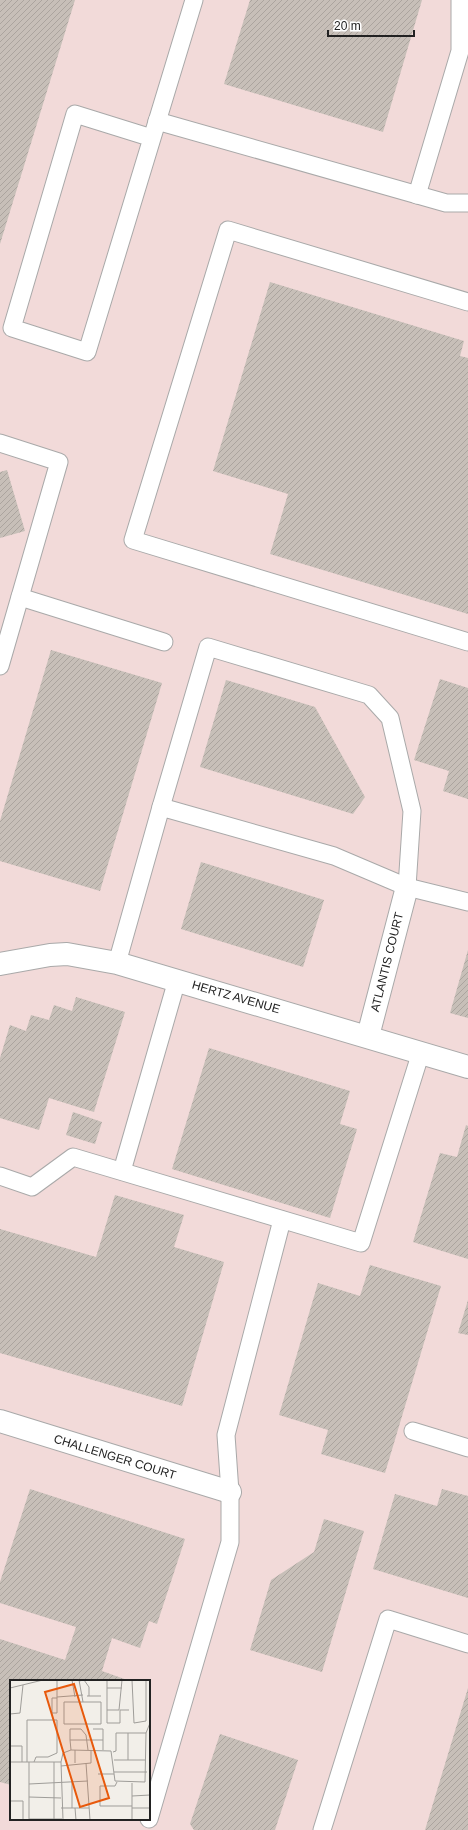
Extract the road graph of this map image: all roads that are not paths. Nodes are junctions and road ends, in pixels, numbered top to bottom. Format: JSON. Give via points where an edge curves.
{"nodes":[{"id":1,"x":194,"y":0,"type":"edge"},
{"id":2,"x":460,"y":0,"type":"edge"},
{"id":3,"x":157,"y":121,"type":"junction"},
{"id":4,"x":152,"y":138,"type":"junction"},
{"id":5,"x":417,"y":195,"type":"junction"},
{"id":6,"x":468,"y":203,"type":"edge"},
{"id":7,"x":468,"y":302,"type":"edge"},
{"id":8,"x":0,"y":443,"type":"edge"},
{"id":9,"x":20,"y":597,"type":"junction"},
{"id":10,"x":164,"y":642,"type":"dead end"},
{"id":11,"x":468,"y":642,"type":"edge"},
{"id":12,"x":0,"y":666,"type":"edge"},
{"id":13,"x":161,"y":807,"type":"junction"},
{"id":14,"x":406,"y":887,"type":"junction"},
{"id":15,"x":468,"y":902,"type":"edge"},
{"id":16,"x":117,"y":963,"type":"junction"},
{"id":17,"x":0,"y":964,"type":"edge"},
{"id":18,"x":177,"y":980,"type":"junction"},
{"id":19,"x":368,"y":1036,"type":"junction"},
{"id":20,"x":421,"y":1052,"type":"junction"},
{"id":21,"x":468,"y":1066,"type":"edge"},
{"id":22,"x":122,"y":1171,"type":"junction"},
{"id":23,"x":0,"y":1176,"type":"edge"},
{"id":24,"x":282,"y":1220,"type":"junction"},
{"id":25,"x":0,"y":1421,"type":"edge"},
{"id":26,"x":413,"y":1431,"type":"dead end"},
{"id":27,"x":468,"y":1448,"type":"edge"},
{"id":28,"x":230,"y":1492,"type":"junction"},
{"id":29,"x":468,"y":1644,"type":"edge"},
{"id":30,"x":150,"y":1816,"type":"edge"},
{"id":31,"x":149,"y":1820,"type":"edge"},
{"id":32,"x":146,"y":1830,"type":"edge"},
{"id":33,"x":322,"y":1830,"type":"edge"}],
"edges":[{"from":1,"to":3,"type":"lane"},
{"from":2,"to":5,"type":"lane","via":[[460,50]]},
{"from":3,"to":4,"type":"lane"},
{"from":3,"to":5,"type":"lane"},
{"from":4,"to":4,"type":"lane","via":[[87,352],[12,328],[75,114]]},
{"from":5,"to":6,"type":"lane","via":[[446,203]]},
{"from":7,"to":11,"type":"lane","via":[[228,230],[132,540]]},
{"from":8,"to":9,"type":"lane","via":[[59,462]]},
{"from":9,"to":10,"type":"lane"},
{"from":9,"to":12,"type":"lane"},
{"from":13,"to":14,"type":"lane","via":[[334,856]]},
{"from":13,"to":14,"type":"lane","via":[[208,647],[369,695],[390,718],[412,811]]},
{"from":13,"to":16,"type":"lane"},
{"from":14,"to":15,"type":"lane"},
{"from":14,"to":19,"type":"street","name":"ATLANTIS COURT"},
{"from":16,"to":17,"type":"street","name":"HERTZ AVENUE","via":[[67,954]]},
{"from":16,"to":18,"type":"street","name":"HERTZ AVENUE"},
{"from":18,"to":19,"type":"street","name":"HERTZ AVENUE"},
{"from":18,"to":22,"type":"lane"},
{"from":19,"to":20,"type":"street","name":"HERTZ AVENUE"},
{"from":20,"to":21,"type":"street","name":"HERTZ AVENUE"},
{"from":20,"to":24,"type":"lane","via":[[361,1243]]},
{"from":22,"to":23,"type":"lane","via":[[73,1157],[32,1187]]},
{"from":22,"to":24,"type":"lane"},
{"from":24,"to":28,"type":"lane","via":[[226,1435]]},
{"from":25,"to":28,"type":"street","name":"CHALLENGER COURT"},
{"from":26,"to":27,"type":"lane"},
{"from":28,"to":30,"type":"lane","via":[[230,1542]]},
{"from":29,"to":33,"type":"lane","via":[[388,1619]]},
{"from":31,"to":32,"type":"lane"}]}
